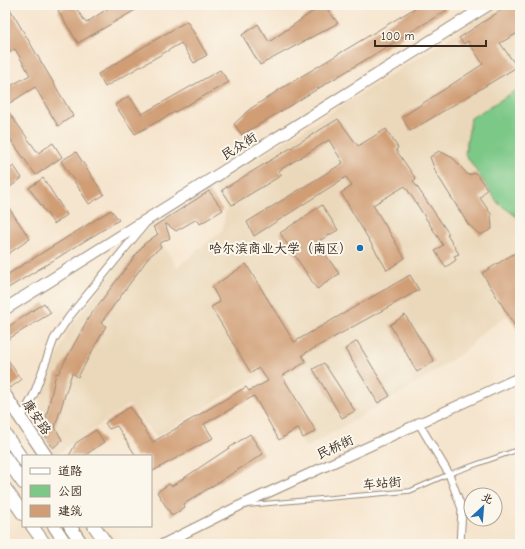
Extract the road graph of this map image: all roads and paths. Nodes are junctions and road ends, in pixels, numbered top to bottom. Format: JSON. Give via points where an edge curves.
{"nodes":[{"id":1,"x":488,"y":5,"type":"edge"},
{"id":2,"x":149,"y":219,"type":"junction"},
{"id":3,"x":5,"y":309,"type":"edge"},
{"id":4,"x":520,"y":377,"type":"edge"},
{"id":5,"x":5,"y":394,"type":"edge"},
{"id":6,"x":21,"y":419,"type":"junction"},
{"id":7,"x":418,"y":422,"type":"junction"},
{"id":8,"x":5,"y":434,"type":"edge"},
{"id":9,"x":520,"y":449,"type":"edge"},
{"id":10,"x":45,"y":455,"type":"edge"},
{"id":11,"x":5,"y":457,"type":"edge"},
{"id":12,"x":22,"y":459,"type":"edge"},
{"id":13,"x":449,"y":474,"type":"junction"},
{"id":14,"x":22,"y":482,"type":"edge"},
{"id":15,"x":5,"y":488,"type":"edge"},
{"id":16,"x":239,"y":506,"type":"junction"},
{"id":17,"x":22,"y":513,"type":"edge"},
{"id":18,"x":33,"y":527,"type":"edge"},
{"id":19,"x":55,"y":527,"type":"edge"},
{"id":20,"x":71,"y":527,"type":"edge"},
{"id":21,"x":95,"y":527,"type":"edge"},
{"id":22,"x":45,"y":544,"type":"edge"},
{"id":23,"x":66,"y":544,"type":"edge"},
{"id":24,"x":82,"y":544,"type":"edge"},
{"id":25,"x":107,"y":544,"type":"edge"},
{"id":26,"x":163,"y":544,"type":"edge"},
{"id":27,"x":460,"y":544,"type":"edge"}],
"edges":[{"from":1,"to":2,"type":"main road","name":"民众街"},
{"from":2,"to":3,"type":"main road","name":"民众街"},
{"from":2,"to":6,"type":"street","via":[[54,339],[34,394]]},
{"from":4,"to":7,"type":"street","name":"民桥街"},
{"from":5,"to":6,"type":"highway","name":"康安路"},
{"from":6,"to":10,"type":"highway","name":"康安路"},
{"from":7,"to":13,"type":"street"},
{"from":7,"to":16,"type":"street","name":"民桥街"},
{"from":8,"to":12,"type":"highway"},
{"from":9,"to":13,"type":"lane","name":"车站街"},
{"from":11,"to":14,"type":"highway"},
{"from":13,"to":16,"type":"lane","name":"车站街","via":[[410,491]]},
{"from":13,"to":27,"type":"street","via":[[462,509]]},
{"from":15,"to":17,"type":"highway"},
{"from":16,"to":26,"type":"street","name":"民桥街"},
{"from":18,"to":22,"type":"highway"},
{"from":19,"to":23,"type":"highway"},
{"from":20,"to":24,"type":"highway"},
{"from":21,"to":25,"type":"highway"}]}
